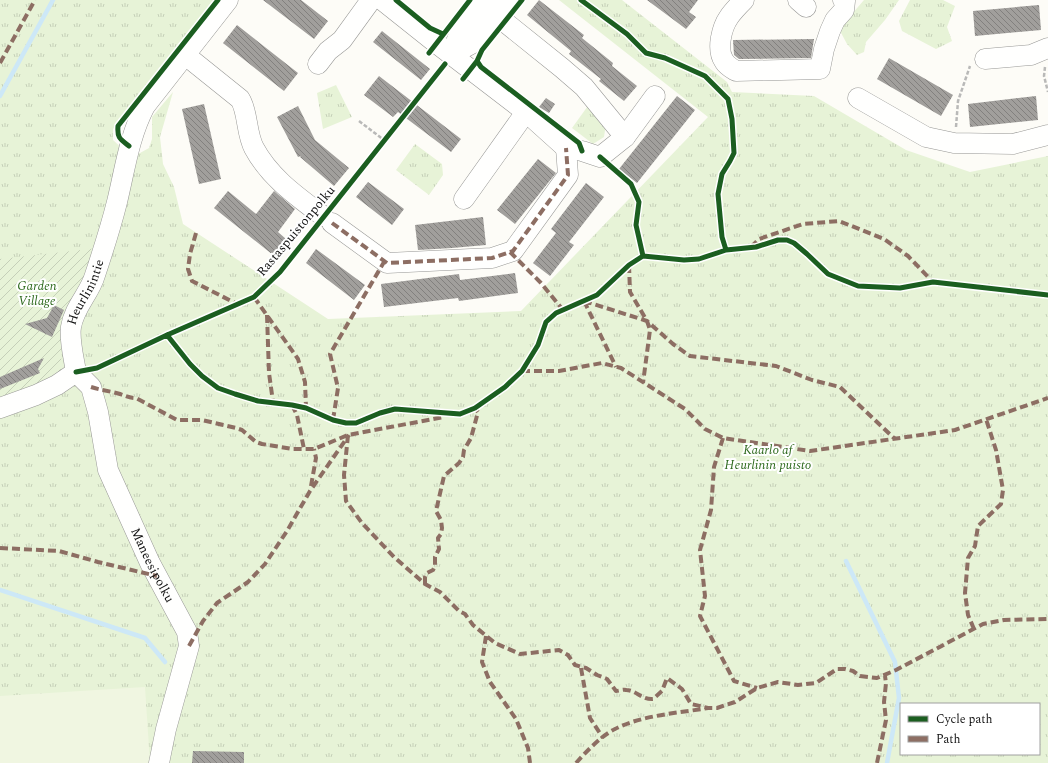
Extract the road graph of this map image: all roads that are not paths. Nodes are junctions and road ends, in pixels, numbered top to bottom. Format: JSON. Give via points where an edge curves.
{"nodes":[{"id":1,"x":228,"y":0,"type":"edge"},
{"id":2,"x":371,"y":0,"type":"edge"},
{"id":3,"x":382,"y":0,"type":"edge"},
{"id":4,"x":744,"y":0,"type":"edge"},
{"id":5,"x":843,"y":0,"type":"edge"},
{"id":6,"x":496,"y":5,"type":"edge"},
{"id":7,"x":1048,"y":48,"type":"edge"},
{"id":8,"x":184,"y":54,"type":"junction"},
{"id":9,"x":451,"y":55,"type":"junction"},
{"id":10,"x":985,"y":59,"type":"road end"},
{"id":11,"x":318,"y":64,"type":"dead end"},
{"id":12,"x":656,"y":96,"type":"dead end"},
{"id":13,"x":858,"y":98,"type":"dead end"},
{"id":14,"x":526,"y":112,"type":"junction"},
{"id":15,"x":1048,"y":135,"type":"edge"},
{"id":16,"x":626,"y":137,"type":"junction"},
{"id":17,"x":566,"y":148,"type":"junction"},
{"id":18,"x":464,"y":199,"type":"dead end"},
{"id":19,"x":76,"y":372,"type":"junction"},
{"id":20,"x":0,"y":408,"type":"edge"},
{"id":21,"x":158,"y":763,"type":"edge"}],
"edges":[{"from":1,"to":8,"type":"street","name":"Heurlinintie"},
{"from":2,"to":11,"type":"street","via":[[342,40],[328,51]]},
{"from":3,"to":9,"type":"street"},
{"from":4,"to":5,"type":"street","via":[[729,17],[720,40],[723,60],[736,71],[820,70],[830,31],[844,10]]},
{"from":6,"to":9,"type":"street","via":[[473,43]]},
{"from":6,"to":16,"type":"street","via":[[584,87]]},
{"from":7,"to":10,"type":"street","via":[[1031,55]]},
{"from":8,"to":17,"type":"street","via":[[240,99],[244,105],[248,132],[254,148],[282,185],[387,264],[492,258],[513,251],[568,175]]},
{"from":8,"to":19,"type":"street","name":"Heurlinintie","via":[[145,106],[134,131],[95,277],[79,305],[71,327]]},
{"from":9,"to":14,"type":"street"},
{"from":12,"to":16,"type":"street"},
{"from":13,"to":15,"type":"street","via":[[926,137],[954,143],[1013,144]]},
{"from":14,"to":17,"type":"street"},
{"from":14,"to":18,"type":"street"},
{"from":16,"to":17,"type":"street","via":[[600,157]]},
{"from":19,"to":20,"type":"street","via":[[36,395]]},
{"from":19,"to":21,"type":"street","name":"Maneesipolku","via":[[91,387],[108,470],[150,563],[187,632],[189,646]]}]}
